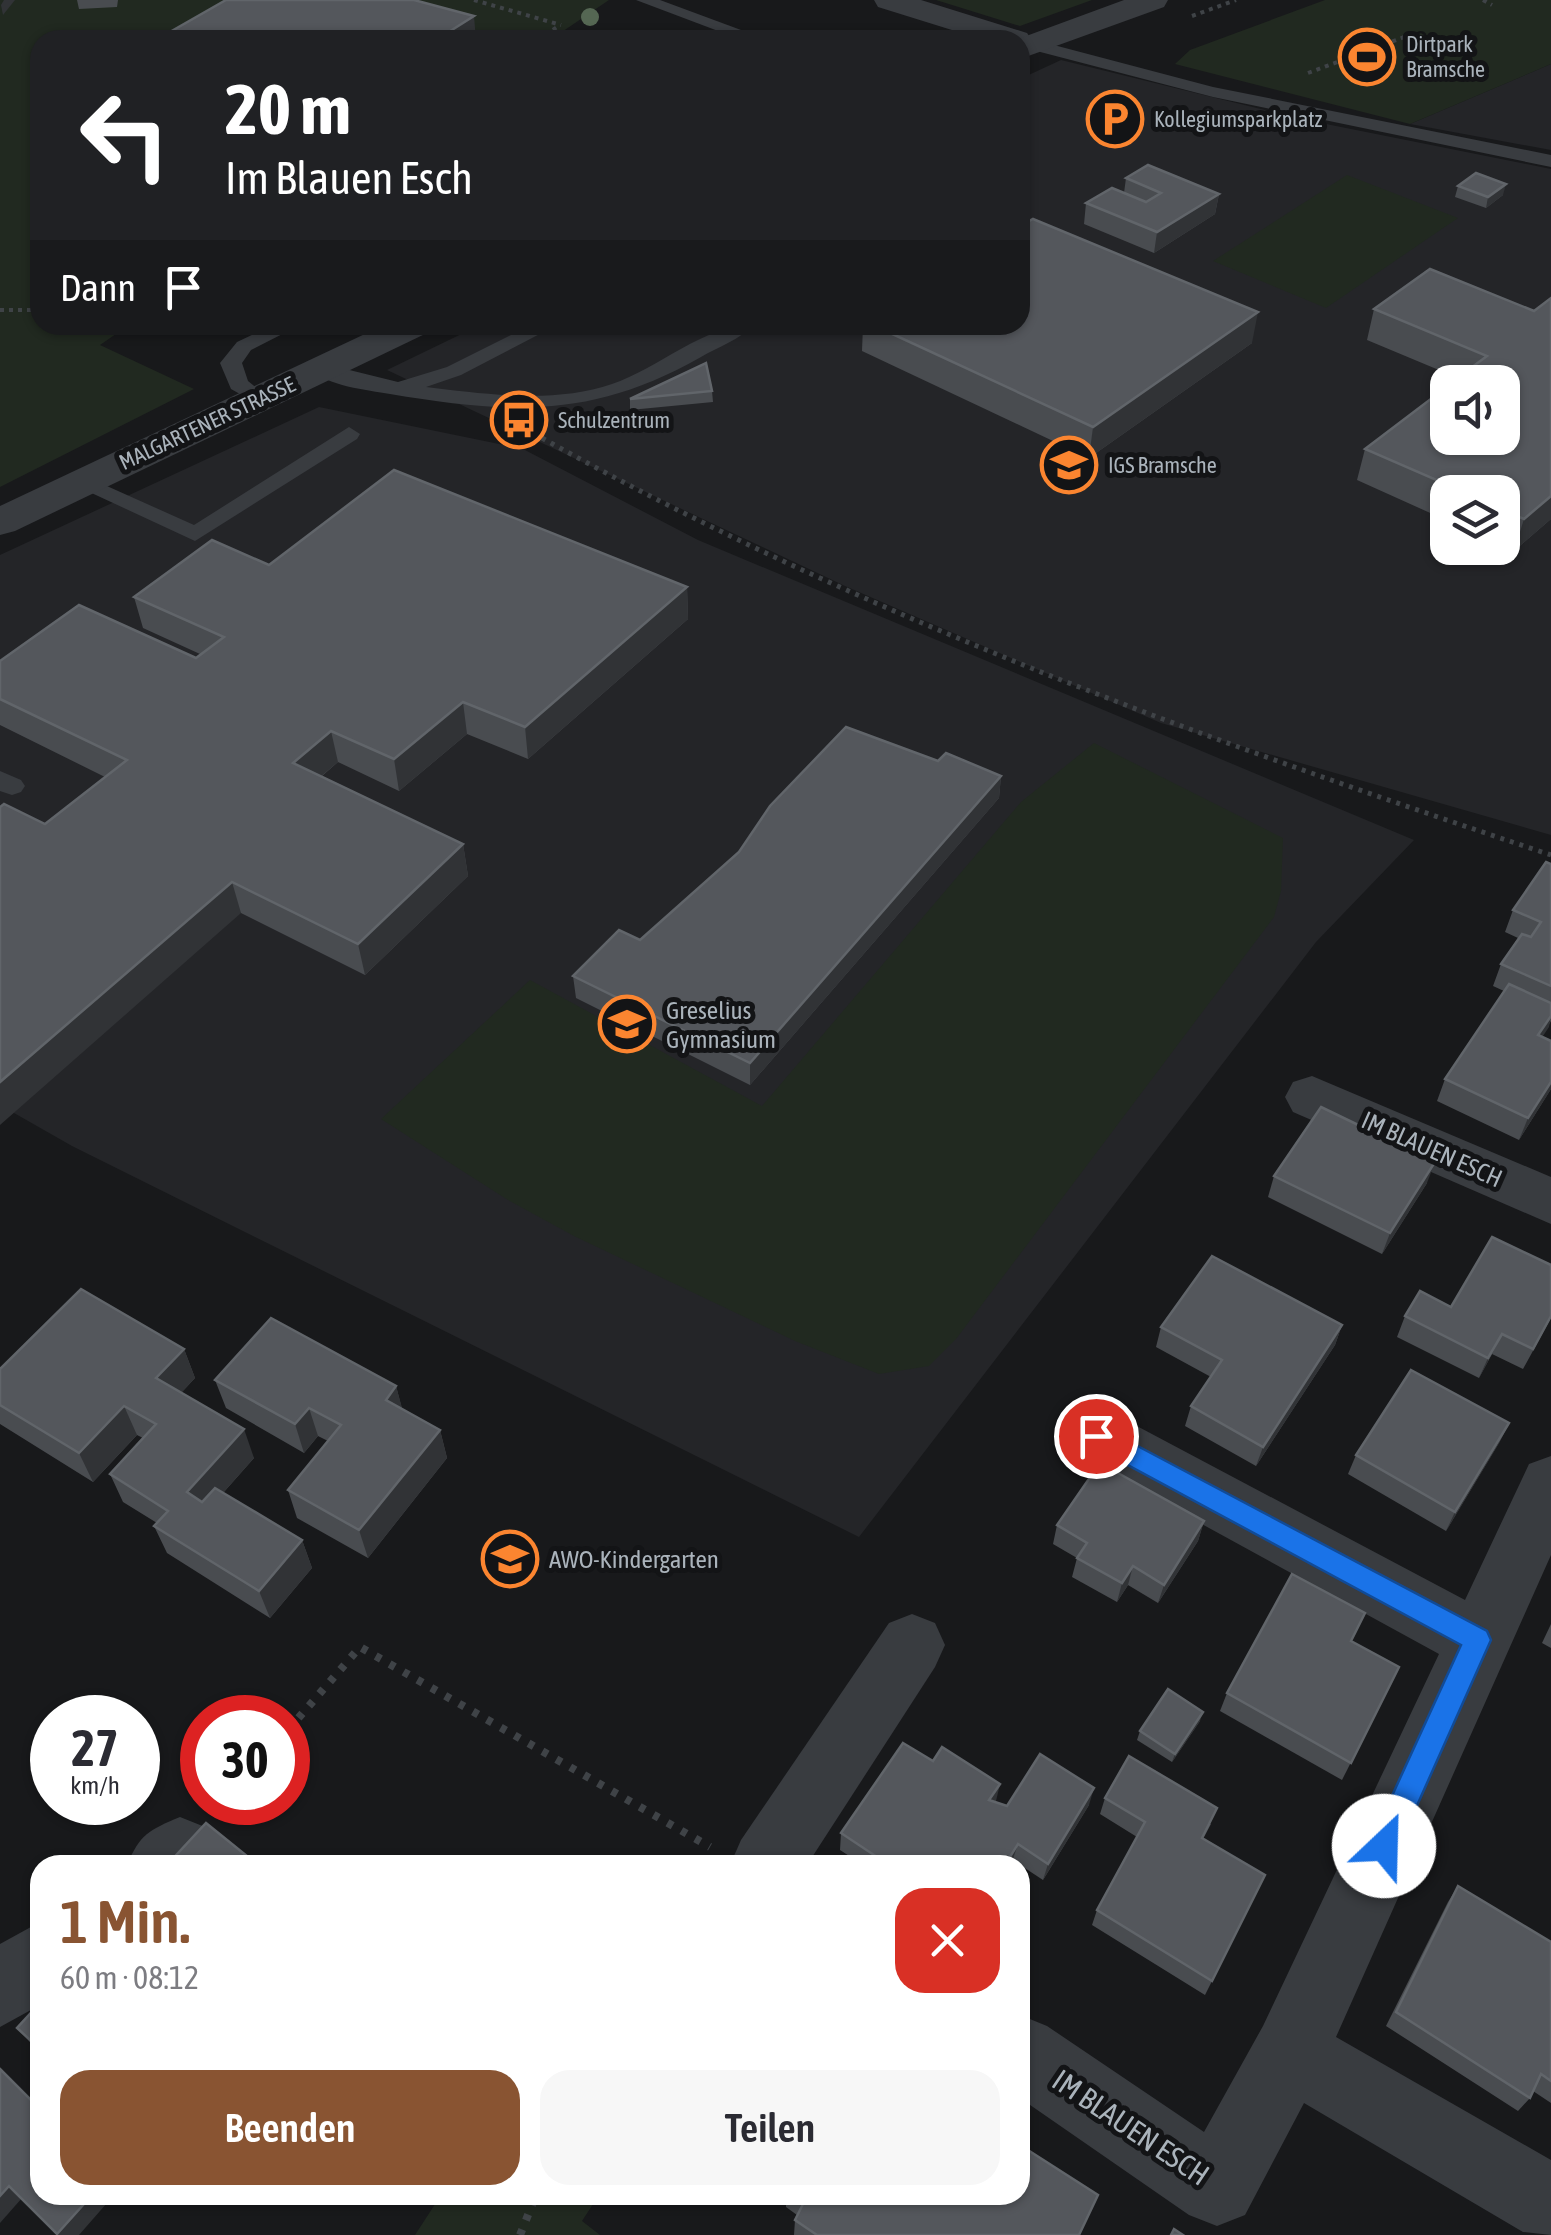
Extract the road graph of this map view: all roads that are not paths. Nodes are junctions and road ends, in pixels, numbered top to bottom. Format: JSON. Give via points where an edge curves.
{"nodes":[{"id":1,"x":644,"y":0,"type":"edge"},
{"id":2,"x":889,"y":0,"type":"edge"},
{"id":3,"x":1153,"y":0,"type":"edge"},
{"id":4,"x":730,"y":30,"type":"edge"},
{"id":5,"x":982,"y":30,"type":"edge"},
{"id":6,"x":1030,"y":40,"type":"edge"},
{"id":7,"x":1030,"y":45,"type":"edge"},
{"id":8,"x":1551,"y":161,"type":"edge"},
{"id":9,"x":268,"y":335,"type":"edge"},
{"id":10,"x":393,"y":335,"type":"edge"},
{"id":11,"x":526,"y":335,"type":"edge"},
{"id":12,"x":724,"y":335,"type":"edge"},
{"id":13,"x":321,"y":370,"type":"junction"},
{"id":14,"x":394,"y":390,"type":"junction"},
{"id":15,"x":258,"y":398,"type":"junction"},
{"id":16,"x":349,"y":434,"type":"dead end"},
{"id":17,"x":82,"y":482,"type":"junction"},
{"id":18,"x":0,"y":522,"type":"edge"},
{"id":19,"x":1312,"y":1097,"type":"dead end"},
{"id":20,"x":1551,"y":1202,"type":"edge"},
{"id":21,"x":1096,"y":1436,"type":"dead end"},
{"id":22,"x":1548,"y":1501,"type":"edge"},
{"id":23,"x":1477,"y":1640,"type":"junction"},
{"id":24,"x":912,"y":1644,"type":"dead end"},
{"id":25,"x":749,"y":1855,"type":"edge"},
{"id":26,"x":30,"y":1967,"type":"edge"},
{"id":27,"x":0,"y":1990,"type":"edge"},
{"id":28,"x":1290,"y":2053,"type":"junction"},
{"id":29,"x":1030,"y":2060,"type":"edge"},
{"id":30,"x":1551,"y":2204,"type":"edge"}],
"edges":[{"from":1,"to":4,"type":"lane"},
{"from":2,"to":5,"type":"street"},
{"from":3,"to":6,"type":"street"},
{"from":7,"to":8,"type":"lane","via":[[1212,92]]},
{"from":9,"to":15,"type":"lane","via":[[244,346],[231,363],[239,384]]},
{"from":10,"to":13,"type":"street","name":"MALGARTENER STRASSE"},
{"from":11,"to":14,"type":"lane"},
{"from":12,"to":14,"type":"lane","via":[[599,396]]},
{"from":13,"to":14,"type":"lane"},
{"from":13,"to":15,"type":"street","name":"MALGARTENER STRASSE"},
{"from":15,"to":17,"type":"street","name":"MALGARTENER STRASSE"},
{"from":16,"to":17,"type":"lane","via":[[195,534]]},
{"from":17,"to":18,"type":"street","name":"MALGARTENER STRASSE"},
{"from":19,"to":20,"type":"street","name":"IM BLAUEN ESCH"},
{"from":21,"to":23,"type":"street"},
{"from":22,"to":23,"type":"street","name":"IM BLAUEN ESCH"},
{"from":23,"to":28,"type":"street","name":"IM BLAUEN ESCH"},
{"from":24,"to":25,"type":"street"},
{"from":26,"to":27,"type":"street"},
{"from":28,"to":29,"type":"street","name":"IM BLAUEN ESCH","via":[[1217,2187]]},
{"from":28,"to":30,"type":"street"}]}
